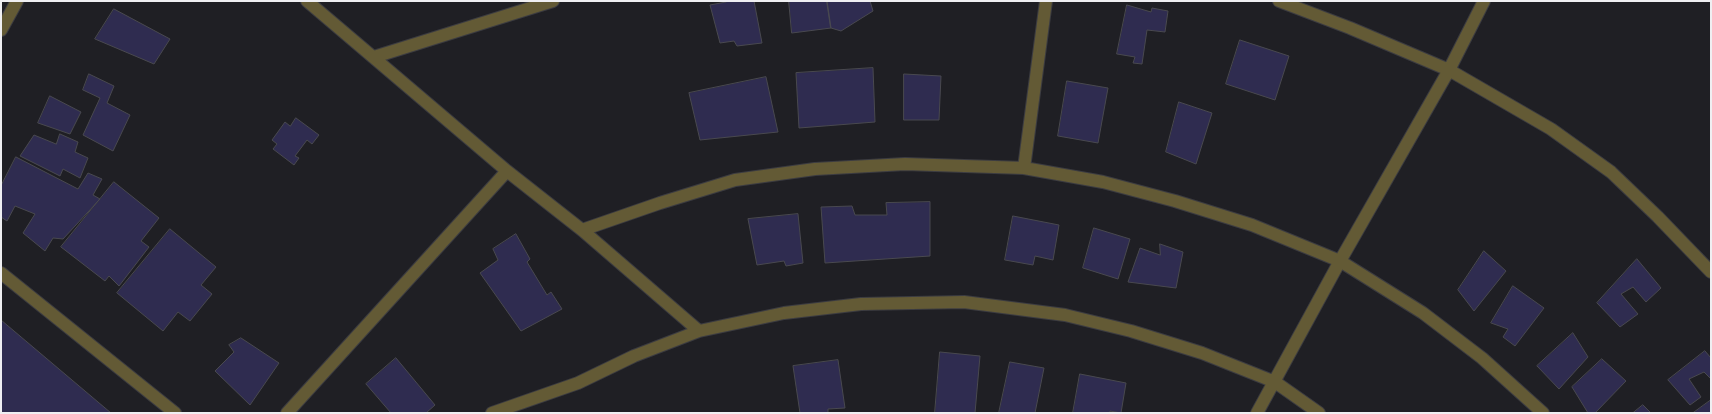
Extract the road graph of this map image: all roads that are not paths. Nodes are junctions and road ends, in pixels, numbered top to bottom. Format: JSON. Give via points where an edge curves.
{"nodes":[{"id":1,"x":17,"y":1,"type":"edge"},
{"id":2,"x":307,"y":1,"type":"edge"},
{"id":3,"x":553,"y":1,"type":"edge"},
{"id":4,"x":1046,"y":1,"type":"edge"},
{"id":5,"x":1279,"y":1,"type":"edge"},
{"id":6,"x":1484,"y":1,"type":"edge"},
{"id":7,"x":1,"y":30,"type":"edge"},
{"id":8,"x":374,"y":57,"type":"junction"},
{"id":9,"x":1449,"y":70,"type":"junction"},
{"id":10,"x":1024,"y":168,"type":"junction"},
{"id":11,"x":507,"y":171,"type":"junction"},
{"id":12,"x":582,"y":230,"type":"junction"},
{"id":13,"x":1340,"y":261,"type":"junction"},
{"id":14,"x":1711,"y":272,"type":"edge"},
{"id":15,"x":1,"y":273,"type":"edge"},
{"id":16,"x":699,"y":331,"type":"junction"},
{"id":17,"x":1275,"y":382,"type":"junction"},
{"id":18,"x":175,"y":413,"type":"edge"},
{"id":19,"x":287,"y":413,"type":"edge"},
{"id":20,"x":492,"y":413,"type":"edge"},
{"id":21,"x":1258,"y":413,"type":"edge"},
{"id":22,"x":1320,"y":413,"type":"edge"},
{"id":23,"x":1543,"y":413,"type":"edge"}],
"edges":[{"from":1,"to":7,"type":"street"},
{"from":2,"to":8,"type":"street"},
{"from":3,"to":8,"type":"street"},
{"from":4,"to":10,"type":"street"},
{"from":5,"to":9,"type":"street"},
{"from":6,"to":9,"type":"street"},
{"from":8,"to":11,"type":"street"},
{"from":9,"to":13,"type":"street"},
{"from":9,"to":14,"type":"street","via":[[1551,129],[1611,172]]},
{"from":10,"to":12,"type":"street","via":[[905,164],[807,170],[735,180],[660,202]]},
{"from":10,"to":13,"type":"street","via":[[1103,182],[1175,201],[1252,225]]},
{"from":11,"to":12,"type":"street"},
{"from":11,"to":19,"type":"street"},
{"from":12,"to":16,"type":"street"},
{"from":13,"to":17,"type":"street"},
{"from":13,"to":23,"type":"street","via":[[1423,313],[1482,358]]},
{"from":15,"to":18,"type":"street"},
{"from":16,"to":17,"type":"street","via":[[784,313],[861,304],[964,302],[1065,315],[1131,330],[1202,353]]},
{"from":16,"to":20,"type":"street","via":[[634,356],[578,383]]},
{"from":17,"to":21,"type":"street"},
{"from":17,"to":22,"type":"street"}]}
